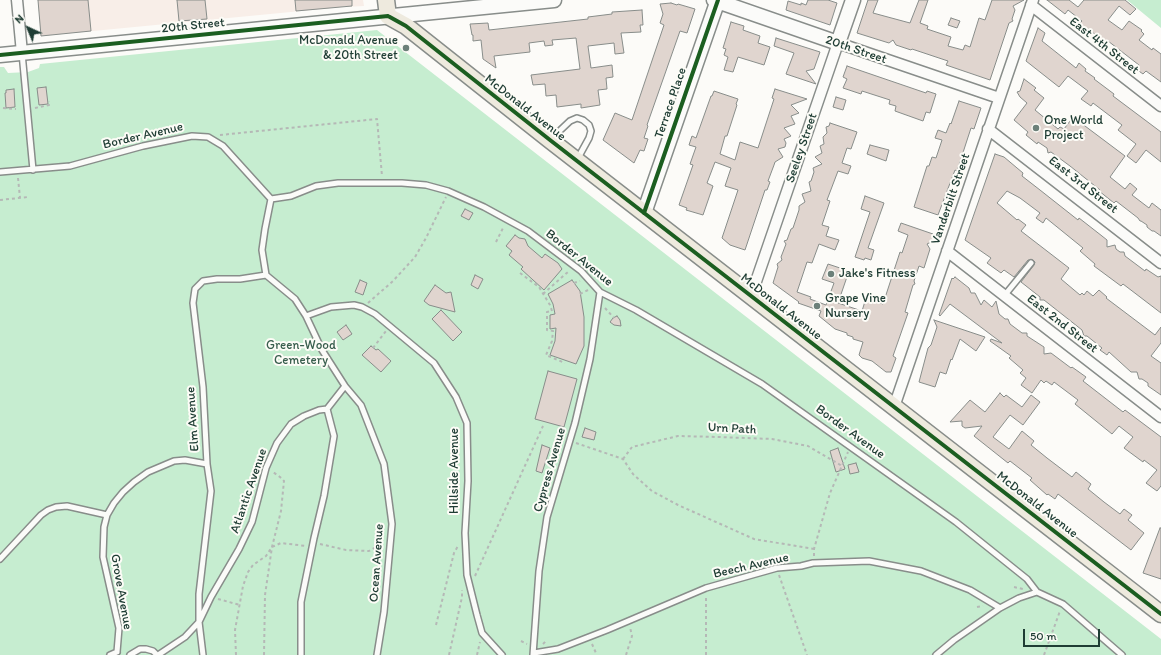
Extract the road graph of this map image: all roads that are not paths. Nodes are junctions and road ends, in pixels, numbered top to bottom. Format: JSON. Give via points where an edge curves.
{"nodes":[{"id":1,"x":17,"y":0,"type":"edge"},
{"id":2,"x":386,"y":0,"type":"edge"},
{"id":3,"x":554,"y":0,"type":"edge"},
{"id":4,"x":717,"y":0,"type":"edge"},
{"id":5,"x":853,"y":0,"type":"edge"},
{"id":6,"x":1032,"y":3,"type":"edge"},
{"id":7,"x":388,"y":16,"type":"junction"},
{"id":8,"x":838,"y":43,"type":"junction"},
{"id":9,"x":22,"y":53,"type":"junction"},
{"id":10,"x":0,"y":56,"type":"edge"},
{"id":11,"x":999,"y":98,"type":"junction"},
{"id":12,"x":1161,"y":106,"type":"edge"},
{"id":13,"x":988,"y":128,"type":"junction"},
{"id":14,"x":550,"y":140,"type":"junction"},
{"id":15,"x":576,"y":161,"type":"junction"},
{"id":16,"x":33,"y":170,"type":"junction"},
{"id":17,"x":0,"y":172,"type":"edge"},
{"id":18,"x":271,"y":199,"type":"junction"},
{"id":19,"x":644,"y":213,"type":"junction"},
{"id":20,"x":947,"y":251,"type":"junction"},
{"id":21,"x":1031,"y":263,"type":"dead end"},
{"id":22,"x":1161,"y":263,"type":"edge"},
{"id":23,"x":266,"y":275,"type":"junction"},
{"id":24,"x":600,"y":292,"type":"junction"},
{"id":25,"x":751,"y":296,"type":"junction"},
{"id":26,"x":1004,"y":296,"type":"junction"},
{"id":27,"x":306,"y":316,"type":"junction"},
{"id":28,"x":345,"y":386,"type":"junction"},
{"id":29,"x":894,"y":407,"type":"junction"},
{"id":30,"x":327,"y":409,"type":"junction"},
{"id":31,"x":1161,"y":417,"type":"edge"},
{"id":32,"x":207,"y":464,"type":"junction"},
{"id":33,"x":107,"y":515,"type":"junction"},
{"id":34,"x":0,"y":559,"type":"edge"},
{"id":35,"x":1038,"y":592,"type":"junction"},
{"id":36,"x":1000,"y":608,"type":"junction"},
{"id":37,"x":1161,"y":614,"type":"edge"},
{"id":38,"x":199,"y":622,"type":"junction"},
{"id":39,"x":118,"y":654,"type":"edge"},
{"id":40,"x":533,"y":654,"type":"edge"},
{"id":41,"x":110,"y":655,"type":"edge"},
{"id":42,"x":130,"y":655,"type":"edge"},
{"id":43,"x":158,"y":655,"type":"edge"},
{"id":44,"x":204,"y":655,"type":"edge"},
{"id":45,"x":301,"y":655,"type":"edge"},
{"id":46,"x":377,"y":655,"type":"edge"},
{"id":47,"x":502,"y":655,"type":"edge"},
{"id":48,"x":936,"y":655,"type":"edge"},
{"id":49,"x":1122,"y":655,"type":"edge"}],
"edges":[{"from":1,"to":9,"type":"street"},
{"from":2,"to":7,"type":"main road"},
{"from":3,"to":7,"type":"main road","name":"20th Street"},
{"from":4,"to":8,"type":"main road","name":"20th Street"},
{"from":4,"to":19,"type":"main road","name":"Terrace Place"},
{"from":5,"to":8,"type":"main road","name":"Seeley Street"},
{"from":6,"to":11,"type":"street","name":"Vanderbilt Street"},
{"from":6,"to":12,"type":"street","name":"East 4th Street"},
{"from":7,"to":9,"type":"main road","name":"20th Street"},
{"from":7,"to":14,"type":"main road","name":"McDonald Avenue","via":[[406,26]]},
{"from":8,"to":11,"type":"street","name":"20th Street"},
{"from":8,"to":25,"type":"street","name":"Seeley Street"},
{"from":9,"to":10,"type":"main road","name":"20th Street"},
{"from":9,"to":16,"type":"lane"},
{"from":11,"to":13,"type":"street","name":"Vanderbilt Street"},
{"from":13,"to":20,"type":"street","name":"Vanderbilt Street"},
{"from":13,"to":22,"type":"street","name":"East 3rd Street"},
{"from":14,"to":15,"type":"main road","name":"McDonald Avenue"},
{"from":14,"to":15,"type":"lane","via":[[570,121],[577,118],[583,120],[591,131]]},
{"from":15,"to":19,"type":"main road","name":"McDonald Avenue"},
{"from":16,"to":17,"type":"lane","name":"Border Avenue"},
{"from":16,"to":18,"type":"lane","name":"Border Avenue","via":[[70,166],[192,136],[208,137],[223,146]]},
{"from":18,"to":23,"type":"lane","via":[[262,250]]},
{"from":18,"to":24,"type":"lane","name":"Border Avenue","via":[[292,196],[316,186],[338,183],[426,185],[448,191],[528,231],[581,271]]},
{"from":19,"to":25,"type":"main road","name":"McDonald Avenue"},
{"from":20,"to":26,"type":"street","name":"East 2nd Street"},
{"from":20,"to":29,"type":"street","name":"Vanderbilt Street"},
{"from":21,"to":26,"type":"lane"},
{"from":23,"to":27,"type":"lane","name":"Ocean Avenue","via":[[295,299]]},
{"from":23,"to":32,"type":"lane","name":"Elm Avenue","via":[[203,281],[195,289],[193,303],[203,387]]},
{"from":24,"to":35,"type":"lane","name":"Border Avenue","via":[[636,310],[762,384],[956,522],[1026,579]]},
{"from":24,"to":40,"type":"lane","name":"Cypress Avenue","via":[[590,359],[575,423],[547,517],[539,571]]},
{"from":25,"to":29,"type":"main road","name":"McDonald Avenue"},
{"from":26,"to":31,"type":"street","name":"East 2nd Street"},
{"from":27,"to":28,"type":"lane","name":"Ocean Avenue","via":[[322,350]]},
{"from":27,"to":47,"type":"lane","name":"Hillside Avenue","via":[[331,306],[354,304],[375,314],[434,363],[456,397],[466,423],[467,575],[482,633]]},
{"from":28,"to":30,"type":"lane"},
{"from":28,"to":46,"type":"lane","name":"Ocean Avenue","via":[[361,404],[384,464],[392,524],[384,612]]},
{"from":29,"to":37,"type":"main road","name":"McDonald Avenue"},
{"from":30,"to":38,"type":"lane","name":"Atlantic Avenue","via":[[304,416],[291,424],[277,443],[266,468],[252,522]]},
{"from":30,"to":45,"type":"lane","via":[[334,436],[301,602]]},
{"from":32,"to":33,"type":"lane","name":"Grove Avenue","via":[[174,461],[148,472],[123,492]]},
{"from":32,"to":38,"type":"lane","name":"Elm Avenue","via":[[212,491],[198,594]]},
{"from":33,"to":34,"type":"lane","via":[[67,506],[48,510]]},
{"from":33,"to":39,"type":"lane","name":"Grove Avenue","via":[[103,557],[119,628]]},
{"from":35,"to":36,"type":"lane"},
{"from":35,"to":49,"type":"lane","name":"Border Avenue","via":[[1063,604]]},
{"from":36,"to":40,"type":"lane","name":"Beech Avenue","via":[[970,590],[921,571],[869,561],[813,563],[777,568],[706,588],[607,630],[558,648]]},
{"from":36,"to":48,"type":"lane"},
{"from":38,"to":43,"type":"lane","name":"Atlantic Avenue","via":[[185,637]]},
{"from":38,"to":44,"type":"lane"},
{"from":39,"to":41,"type":"lane"},
{"from":42,"to":43,"type":"lane","name":"Atlantic Avenue","via":[[140,649],[153,651]]}]}
